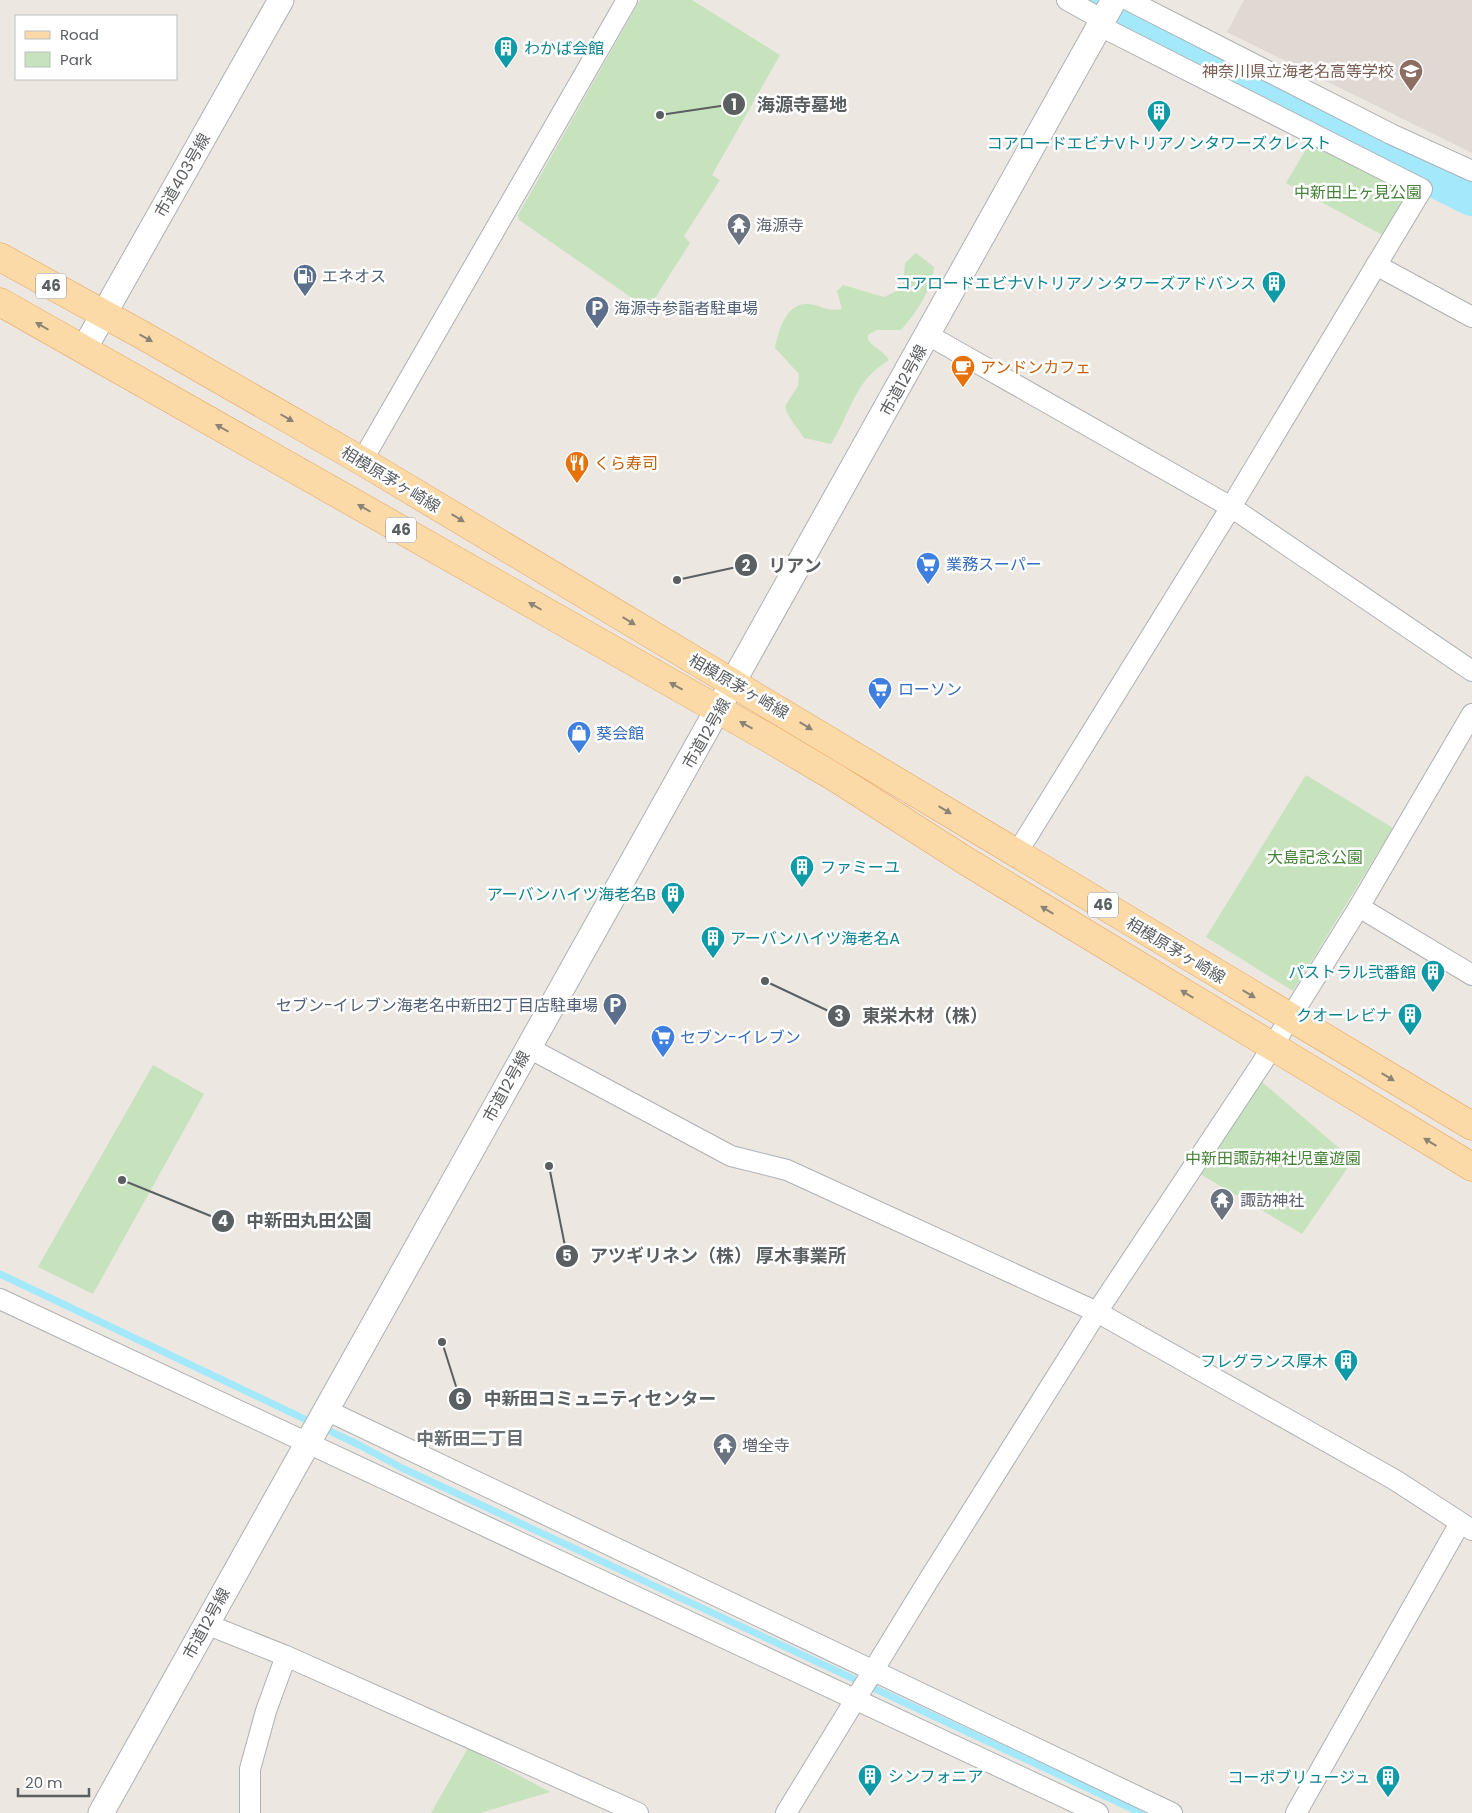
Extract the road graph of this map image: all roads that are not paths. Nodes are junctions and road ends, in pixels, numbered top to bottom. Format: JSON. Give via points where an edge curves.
{"nodes":[{"id":1,"x":281,"y":0,"type":"edge"},
{"id":2,"x":627,"y":0,"type":"edge"},
{"id":3,"x":1068,"y":0,"type":"edge"},
{"id":4,"x":1128,"y":0,"type":"edge"},
{"id":5,"x":1106,"y":15,"type":"edge"},
{"id":6,"x":1472,"y":171,"type":"edge"},
{"id":7,"x":0,"y":257,"type":"edge"},
{"id":8,"x":1376,"y":265,"type":"junction"},
{"id":9,"x":0,"y":302,"type":"edge"},
{"id":10,"x":104,"y":314,"type":"junction"},
{"id":11,"x":1472,"y":317,"type":"edge"},
{"id":12,"x":928,"y":335,"type":"junction"},
{"id":13,"x":84,"y":349,"type":"junction"},
{"id":14,"x":362,"y":461,"type":"junction"},
{"id":15,"x":1231,"y":507,"type":"junction"},
{"id":16,"x":1472,"y":670,"type":"edge"},
{"id":17,"x":734,"y":683,"type":"junction"},
{"id":18,"x":719,"y":710,"type":"junction"},
{"id":19,"x":1472,"y":714,"type":"edge"},
{"id":20,"x":1017,"y":853,"type":"junction"},
{"id":21,"x":1359,"y":907,"type":"junction"},
{"id":22,"x":1472,"y":975,"type":"edge"},
{"id":23,"x":1290,"y":1018,"type":"junction"},
{"id":24,"x":1273,"y":1045,"type":"junction"},
{"id":25,"x":527,"y":1047,"type":"junction"},
{"id":26,"x":1472,"y":1126,"type":"edge"},
{"id":27,"x":1472,"y":1167,"type":"edge"},
{"id":28,"x":0,"y":1299,"type":"edge"},
{"id":29,"x":1097,"y":1312,"type":"junction"},
{"id":30,"x":317,"y":1425,"type":"junction"},
{"id":31,"x":1466,"y":1527,"type":"edge"},
{"id":32,"x":206,"y":1624,"type":"junction"},
{"id":33,"x":286,"y":1656,"type":"junction"},
{"id":34,"x":864,"y":1685,"type":"junction"},
{"id":35,"x":101,"y":1813,"type":"edge"},
{"id":36,"x":250,"y":1813,"type":"edge"},
{"id":37,"x":638,"y":1813,"type":"edge"},
{"id":38,"x":786,"y":1813,"type":"edge"},
{"id":39,"x":1098,"y":1813,"type":"edge"},
{"id":40,"x":1172,"y":1813,"type":"edge"},
{"id":41,"x":1296,"y":1813,"type":"edge"}],
"edges":[{"from":1,"to":10,"type":"street","name":"市道403号線"},
{"from":2,"to":14,"type":"street"},
{"from":3,"to":5,"type":"street"},
{"from":4,"to":6,"type":"street","via":[[1390,134]]},
{"from":5,"to":8,"type":"street","via":[[1422,189]]},
{"from":5,"to":12,"type":"street","name":"市道12号線"},
{"from":7,"to":10,"type":"main road","name":"相模原茅ヶ崎線","number":"46"},
{"from":8,"to":11,"type":"street"},
{"from":8,"to":15,"type":"street"},
{"from":13,"to":9,"type":"main road","name":"相模原茅ヶ崎線","number":"46","one_way":true},
{"from":10,"to":13,"type":"street","name":"市道403号線"},
{"from":10,"to":14,"type":"main road","name":"相模原茅ヶ崎線","number":"46","one_way":true},
{"from":12,"to":15,"type":"street"},
{"from":12,"to":17,"type":"street","name":"市道12号線"},
{"from":18,"to":13,"type":"main road","name":"相模原茅ヶ崎線","number":"46","one_way":true},
{"from":14,"to":17,"type":"main road","name":"相模原茅ヶ崎線","number":"46","one_way":true},
{"from":15,"to":16,"type":"street"},
{"from":15,"to":20,"type":"street"},
{"from":17,"to":18,"type":"street","name":"市道12号線"},
{"from":17,"to":20,"type":"main road","name":"相模原茅ヶ崎線","number":"46","one_way":true},
{"from":24,"to":18,"type":"main road","name":"相模原茅ヶ崎線","number":"46","one_way":true},
{"from":18,"to":25,"type":"street","name":"市道12号線"},
{"from":19,"to":21,"type":"street"},
{"from":20,"to":23,"type":"main road","name":"相模原茅ヶ崎線","number":"46","one_way":true},
{"from":21,"to":22,"type":"street"},
{"from":21,"to":23,"type":"street"},
{"from":23,"to":24,"type":"street"},
{"from":23,"to":26,"type":"main road","name":"相模原茅ヶ崎線","number":"46","one_way":true},
{"from":27,"to":24,"type":"main road","name":"相模原茅ヶ崎線","number":"46","one_way":true},
{"from":24,"to":29,"type":"street"},
{"from":25,"to":29,"type":"street","via":[[731,1156],[787,1170]]},
{"from":25,"to":30,"type":"street","name":"市道12号線"},
{"from":28,"to":30,"type":"street"},
{"from":29,"to":31,"type":"street","via":[[1394,1480]]},
{"from":29,"to":34,"type":"street"},
{"from":30,"to":32,"type":"street","name":"市道12号線"},
{"from":30,"to":34,"type":"street"},
{"from":30,"to":34,"type":"street"},
{"from":31,"to":41,"type":"street"},
{"from":32,"to":33,"type":"street"},
{"from":32,"to":35,"type":"street","name":"市道12号線"},
{"from":33,"to":36,"type":"street","via":[[250,1769]]},
{"from":33,"to":37,"type":"street"},
{"from":34,"to":38,"type":"street"},
{"from":34,"to":39,"type":"street"},
{"from":34,"to":40,"type":"street"}]}
